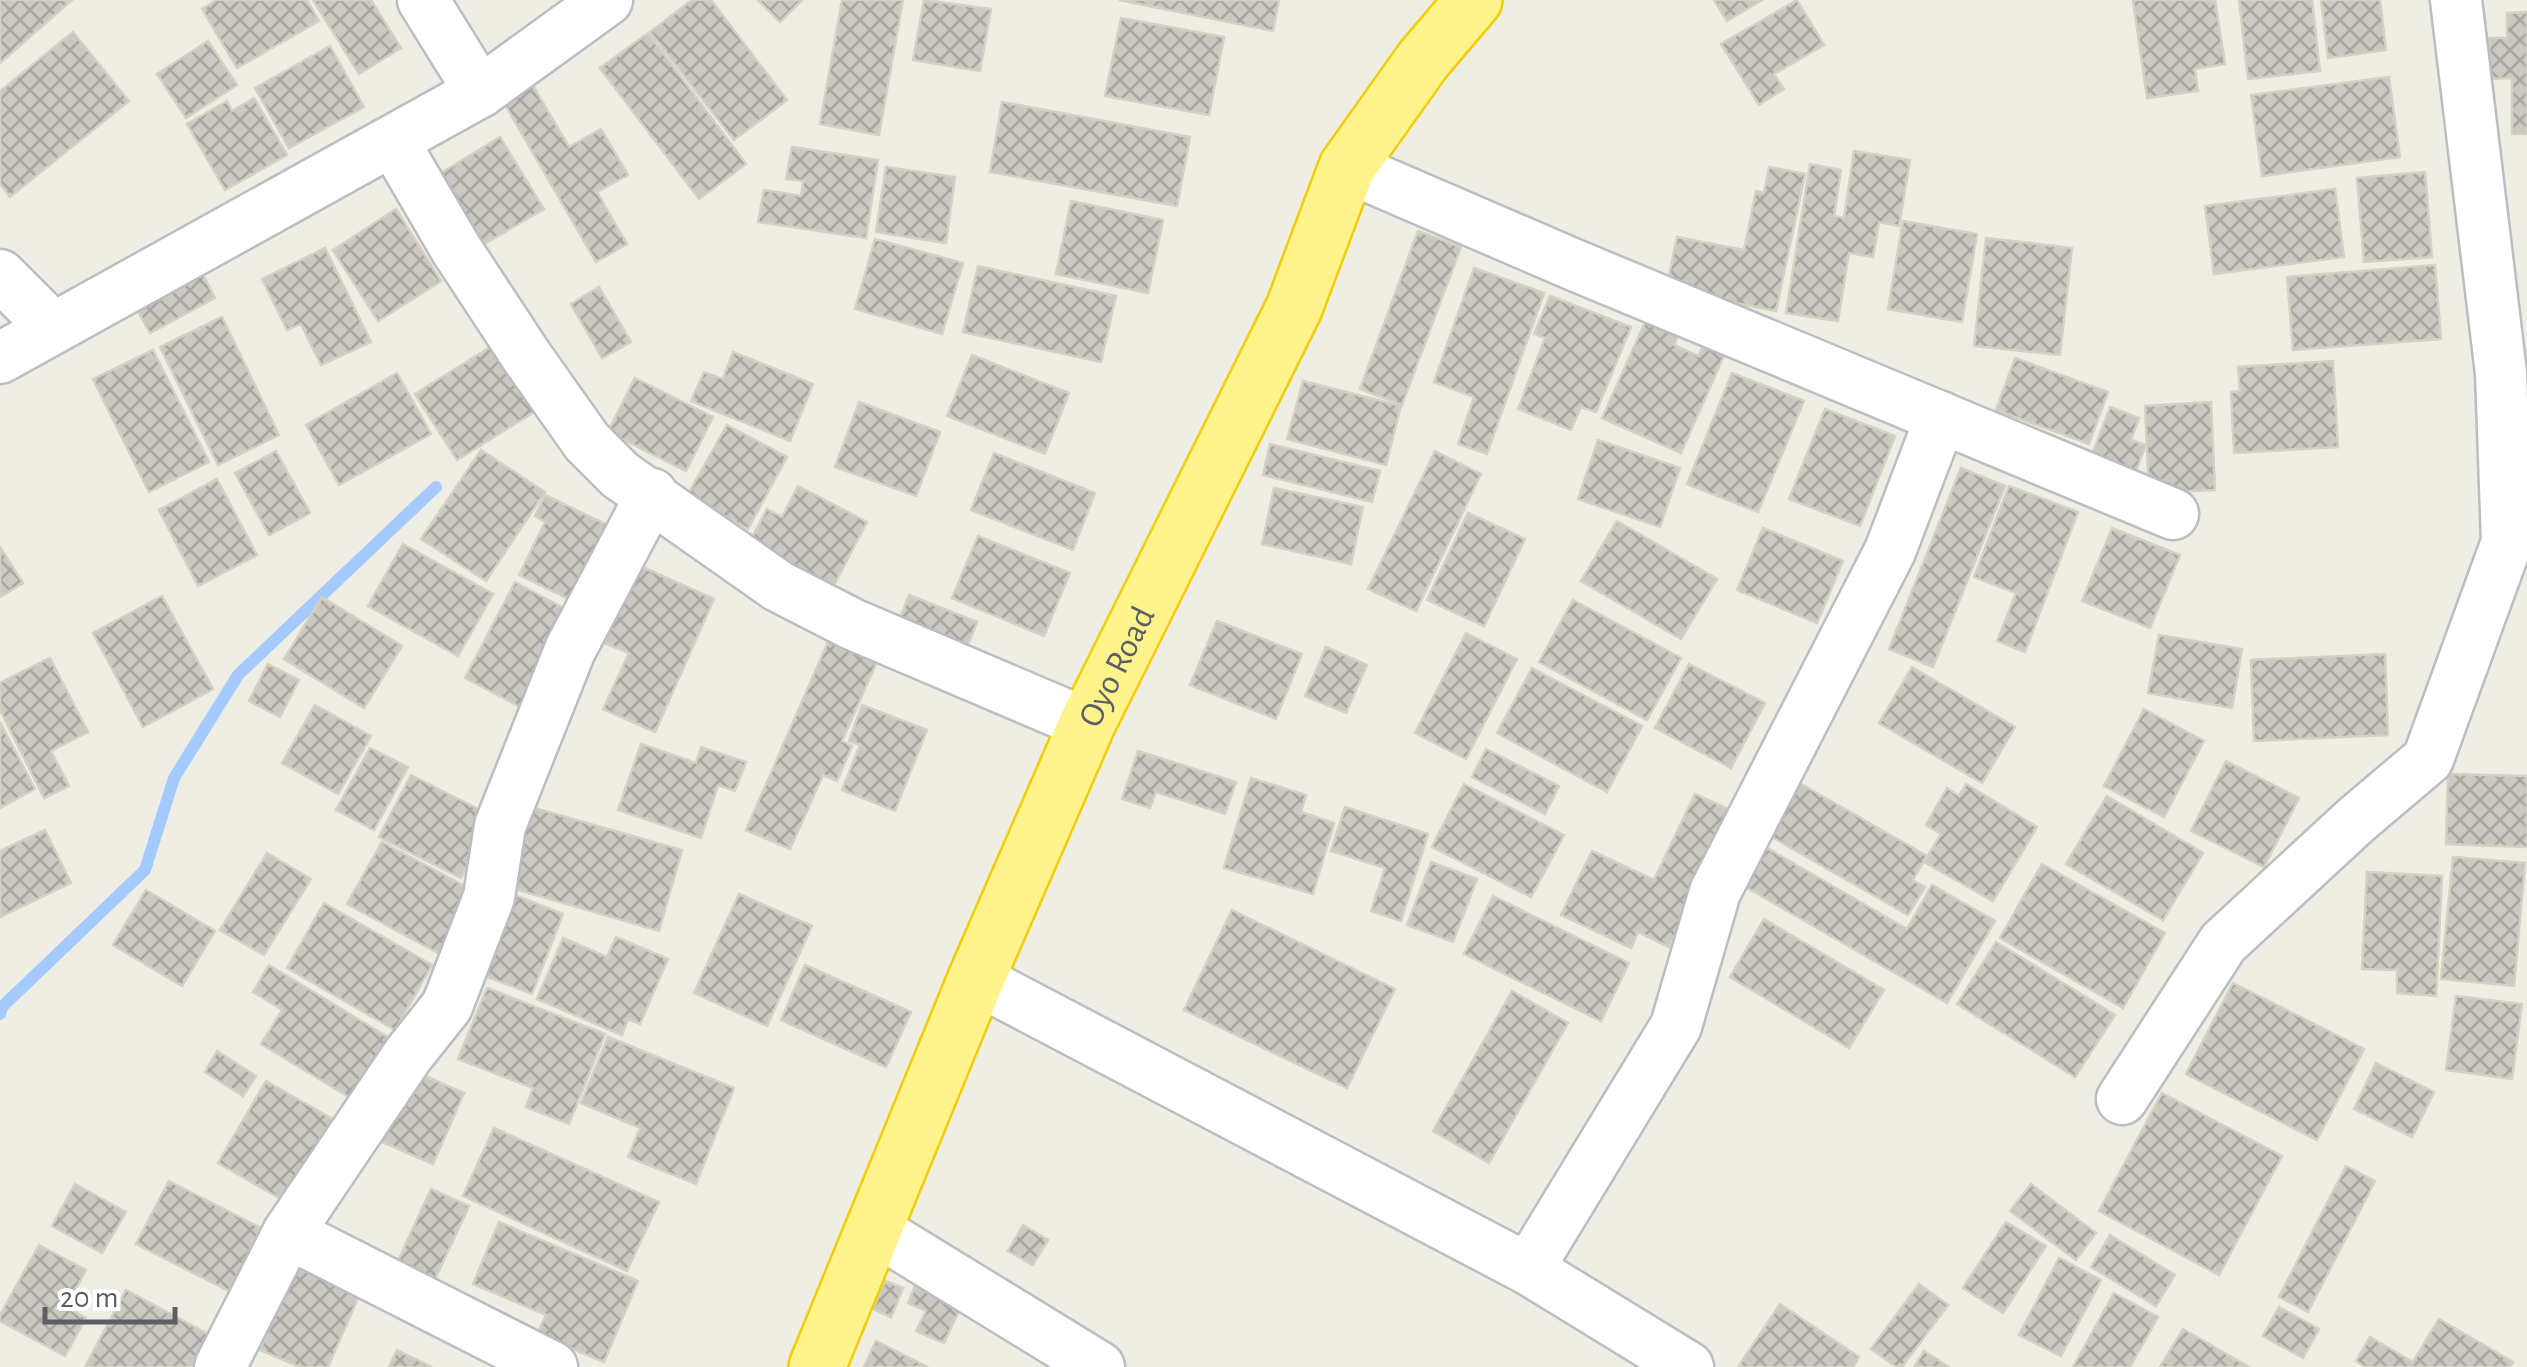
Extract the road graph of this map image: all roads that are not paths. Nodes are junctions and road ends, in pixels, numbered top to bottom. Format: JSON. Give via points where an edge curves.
{"nodes":[{"id":1,"x":424,"y":0,"type":"edge"},
{"id":2,"x":606,"y":0,"type":"edge"},
{"id":3,"x":1474,"y":0,"type":"edge"},
{"id":4,"x":2456,"y":0,"type":"edge"},
{"id":5,"x":480,"y":92,"type":"junction"},
{"id":6,"x":393,"y":141,"type":"junction"},
{"id":7,"x":1347,"y":167,"type":"junction"},
{"id":8,"x":0,"y":275,"type":"edge"},
{"id":9,"x":52,"y":328,"type":"junction"},
{"id":10,"x":0,"y":358,"type":"edge"},
{"id":11,"x":1941,"y":417,"type":"junction"},
{"id":12,"x":652,"y":494,"type":"junction"},
{"id":13,"x":2173,"y":514,"type":"dead end"},
{"id":14,"x":1087,"y":724,"type":"junction"},
{"id":15,"x":976,"y":979,"type":"junction"},
{"id":16,"x":2122,"y":1099,"type":"dead end"},
{"id":17,"x":874,"y":1229,"type":"junction"},
{"id":18,"x":288,"y":1233,"type":"junction"},
{"id":19,"x":1528,"y":1268,"type":"junction"},
{"id":20,"x":220,"y":1367,"type":"edge"},
{"id":21,"x":552,"y":1367,"type":"edge"},
{"id":22,"x":817,"y":1367,"type":"edge"},
{"id":23,"x":1099,"y":1367,"type":"edge"},
{"id":24,"x":1688,"y":1367,"type":"edge"}],
"edges":[{"from":1,"to":5,"type":"street"},
{"from":2,"to":5,"type":"street"},
{"from":3,"to":7,"type":"highway","name":"Oyo Road"},
{"from":4,"to":16,"type":"street","via":[[2501,373],[2506,542],[2428,760],[2223,943]]},
{"from":5,"to":6,"type":"street"},
{"from":6,"to":9,"type":"street"},
{"from":6,"to":12,"type":"street","via":[[456,249],[587,442]]},
{"from":7,"to":11,"type":"street"},
{"from":7,"to":14,"type":"highway","name":"Oyo Road","via":[[1294,308]]},
{"from":8,"to":9,"type":"street"},
{"from":9,"to":10,"type":"street"},
{"from":11,"to":13,"type":"street"},
{"from":11,"to":19,"type":"street","via":[[1890,551],[1715,892],[1676,1026]]},
{"from":12,"to":14,"type":"street","via":[[778,586]]},
{"from":12,"to":18,"type":"street","via":[[570,650],[500,826],[489,897],[447,1006]]},
{"from":14,"to":15,"type":"highway","name":"Oyo Road"},
{"from":15,"to":17,"type":"highway","name":"Oyo Road"},
{"from":15,"to":19,"type":"street"},
{"from":17,"to":22,"type":"highway","name":"Oyo Road"},
{"from":17,"to":23,"type":"street"},
{"from":18,"to":20,"type":"street"},
{"from":18,"to":21,"type":"street"},
{"from":19,"to":24,"type":"street"}]}
